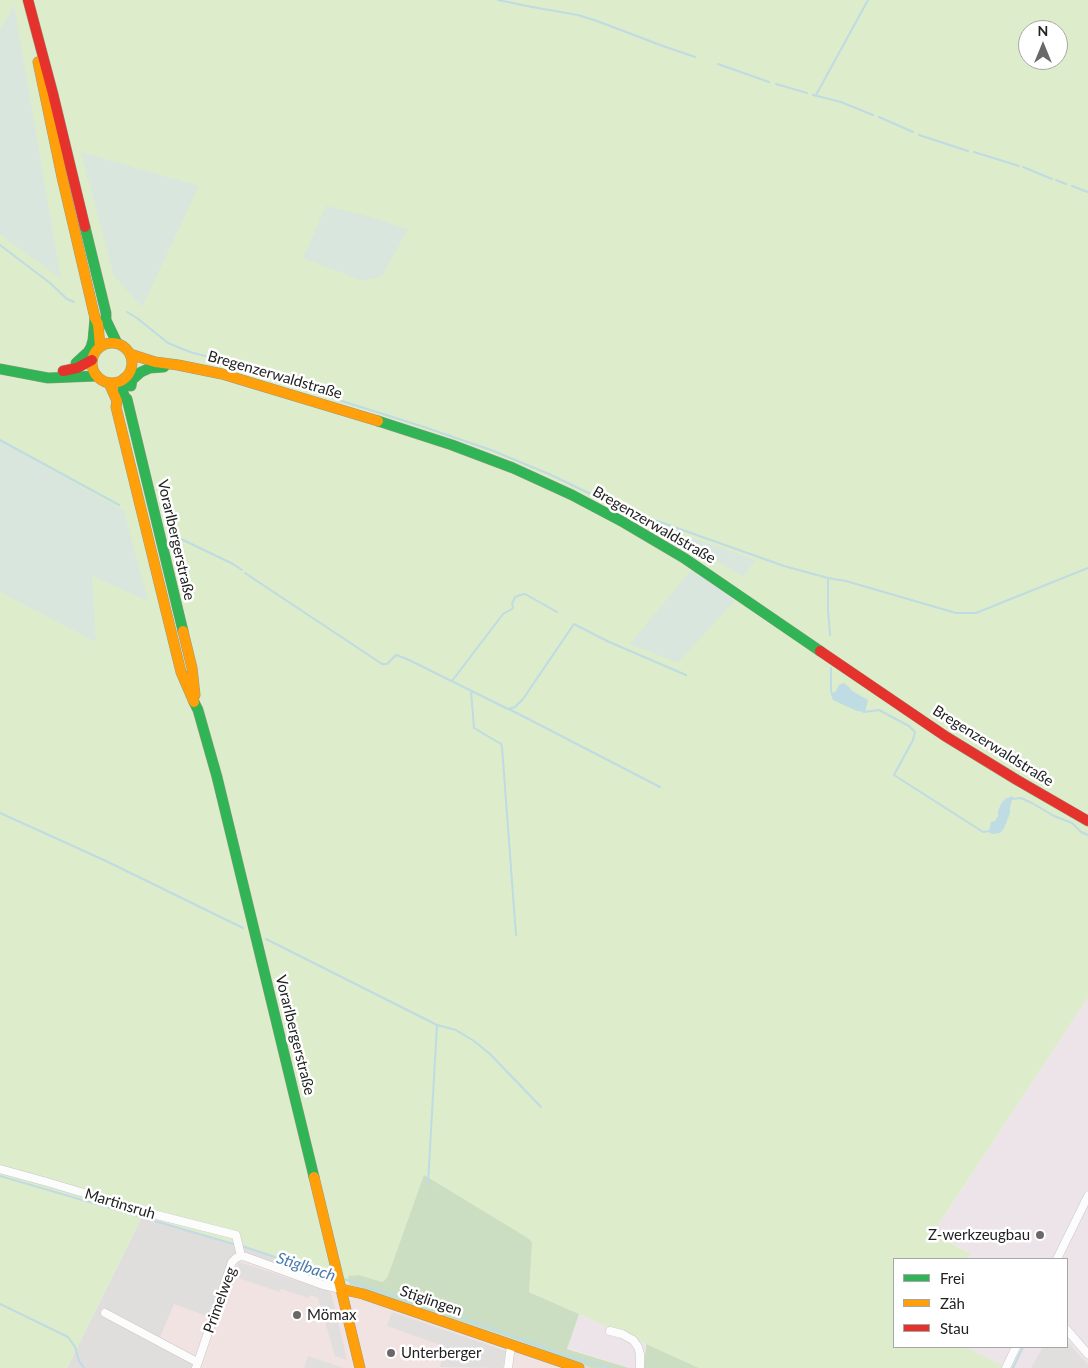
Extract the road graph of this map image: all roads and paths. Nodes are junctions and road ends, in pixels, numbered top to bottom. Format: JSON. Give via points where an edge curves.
{"nodes":[{"id":1,"x":28,"y":0,"type":"edge"},
{"id":2,"x":35,"y":28,"type":"junction"},
{"id":3,"x":79,"y":249,"type":"junction"},
{"id":4,"x":97,"y":276,"type":"junction"},
{"id":5,"x":106,"y":313,"type":"junction"},
{"id":6,"x":95,"y":318,"type":"junction"},
{"id":7,"x":117,"y":343,"type":"junction"},
{"id":8,"x":100,"y":347,"type":"junction"},
{"id":9,"x":130,"y":354,"type":"junction"},
{"id":10,"x":92,"y":360,"type":"junction"},
{"id":11,"x":155,"y":362,"type":"junction"},
{"id":12,"x":0,"y":363,"type":"edge"},
{"id":13,"x":178,"y":365,"type":"junction"},
{"id":14,"x":0,"y":369,"type":"edge"},
{"id":15,"x":58,"y":372,"type":"junction"},
{"id":16,"x":128,"y":374,"type":"junction"},
{"id":17,"x":96,"y":376,"type":"junction"},
{"id":18,"x":72,"y":378,"type":"junction"},
{"id":19,"x":109,"y":383,"type":"junction"},
{"id":20,"x":127,"y":399,"type":"junction"},
{"id":21,"x":116,"y":407,"type":"junction"},
{"id":22,"x":198,"y":710,"type":"junction"},
{"id":23,"x":1088,"y":821,"type":"edge"},
{"id":24,"x":0,"y":1169,"type":"edge"},
{"id":25,"x":1088,"y":1197,"type":"edge"},
{"id":26,"x":240,"y":1253,"type":"junction"},
{"id":27,"x":1058,"y":1258,"type":"edge"},
{"id":28,"x":340,"y":1287,"type":"junction"},
{"id":29,"x":105,"y":1313,"type":"dead end"},
{"id":30,"x":610,"y":1331,"type":"dead end"},
{"id":31,"x":1068,"y":1331,"type":"edge"},
{"id":32,"x":511,"y":1346,"type":"junction"},
{"id":33,"x":1016,"y":1348,"type":"edge"},
{"id":34,"x":1088,"y":1354,"type":"edge"},
{"id":35,"x":197,"y":1365,"type":"edge"},
{"id":36,"x":360,"y":1368,"type":"edge"},
{"id":37,"x":508,"y":1368,"type":"edge"},
{"id":38,"x":579,"y":1368,"type":"edge"},
{"id":39,"x":640,"y":1368,"type":"edge"},
{"id":40,"x":1006,"y":1368,"type":"edge"}],
"edges":[{"from":1,"to":2,"type":"main road"},
{"from":2,"to":3,"type":"main road","via":[[44,96]]},
{"from":2,"to":4,"type":"main road"},
{"from":3,"to":4,"type":"main road","via":[[85,252],[92,273]]},
{"from":3,"to":6,"type":"main road"},
{"from":4,"to":5,"type":"main road"},
{"from":5,"to":7,"type":"main road","via":[[108,326]]},
{"from":5,"to":13,"type":"main road","via":[[121,338],[135,349],[171,359]]},
{"from":6,"to":8,"type":"main road"},
{"from":6,"to":15,"type":"main road","via":[[88,352]]},
{"from":7,"to":8,"type":"main road"},
{"from":7,"to":9,"type":"main road"},
{"from":8,"to":10,"type":"main road"},
{"from":9,"to":11,"type":"main road","name":"Bregenzerwaldstraße"},
{"from":9,"to":16,"type":"main road","name":"Vorarlbergerstraße","via":[[132,362]]},
{"from":10,"to":15,"type":"main road","via":[[77,368]]},
{"from":10,"to":17,"type":"main road"},
{"from":11,"to":13,"type":"main road","name":"Bregenzerwaldstraße"},
{"from":11,"to":16,"type":"main road","name":"Bregenzerwaldstraße","via":[[139,365]]},
{"from":12,"to":15,"type":"main road"},
{"from":13,"to":20,"type":"main road","via":[[141,372],[132,380]]},
{"from":13,"to":23,"type":"main road","name":"Bregenzerwaldstraße","via":[[222,374],[452,445],[572,495],[684,558],[945,736]]},
{"from":14,"to":18,"type":"main road","via":[[48,378]]},
{"from":16,"to":19,"type":"main road","via":[[117,383]]},
{"from":16,"to":20,"type":"main road","name":"Vorarlbergerstraße","via":[[124,391]]},
{"from":17,"to":18,"type":"main road"},
{"from":17,"to":19,"type":"main road"},
{"from":18,"to":21,"type":"main road","via":[[99,386]]},
{"from":19,"to":21,"type":"main road","name":"Vorarlbergerstraße","via":[[116,398]]},
{"from":20,"to":22,"type":"main road","name":"Vorarlbergerstraße","via":[[192,668]]},
{"from":21,"to":22,"type":"main road","name":"Vorarlbergerstraße","via":[[181,672]]},
{"from":22,"to":28,"type":"main road","name":"Vorarlbergerstraße"},
{"from":24,"to":26,"type":"street","name":"Martinsruh","via":[[236,1236]]},
{"from":25,"to":27,"type":"street"},
{"from":26,"to":28,"type":"street","name":"Primelweg","via":[[323,1284]]},
{"from":26,"to":35,"type":"street","name":"Primelweg","via":[[232,1262]]},
{"from":28,"to":32,"type":"main road","name":"Stiglingen"},
{"from":28,"to":36,"type":"main road","name":"Vorarlbergerstraße"},
{"from":29,"to":35,"type":"street","name":"Primelweg"},
{"from":30,"to":39,"type":"street","via":[[633,1340],[640,1354]]},
{"from":31,"to":34,"type":"street"},
{"from":32,"to":37,"type":"street"},
{"from":32,"to":38,"type":"main road","name":"Stiglingen"},
{"from":33,"to":40,"type":"street"}]}
